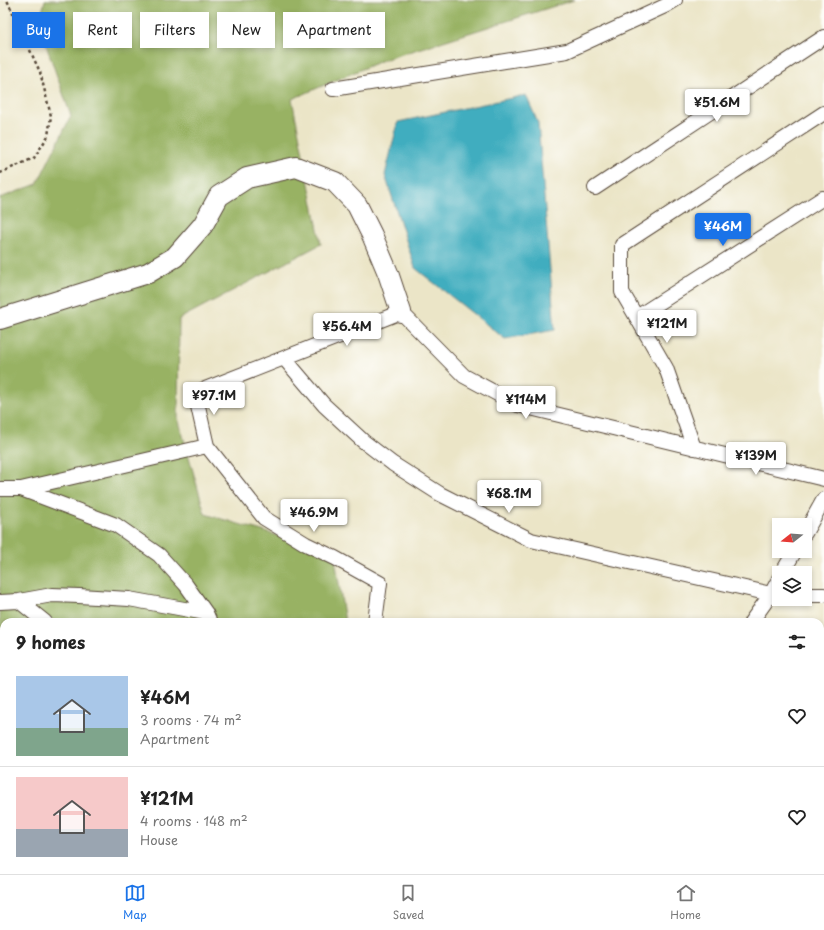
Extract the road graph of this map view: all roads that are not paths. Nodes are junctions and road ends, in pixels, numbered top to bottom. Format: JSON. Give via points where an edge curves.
{"nodes":[{"id":1,"x":674,"y":0,"type":"edge"},
{"id":2,"x":824,"y":37,"type":"edge"},
{"id":3,"x":333,"y":88,"type":"dead end"},
{"id":4,"x":824,"y":113,"type":"edge"},
{"id":5,"x":595,"y":188,"type":"dead end"},
{"id":6,"x":823,"y":198,"type":"dead end"},
{"id":7,"x":401,"y":312,"type":"junction"},
{"id":8,"x":637,"y":317,"type":"junction"},
{"id":9,"x":0,"y":319,"type":"edge"},
{"id":10,"x":284,"y":358,"type":"junction"},
{"id":11,"x":207,"y":446,"type":"junction"},
{"id":12,"x":694,"y":448,"type":"junction"},
{"id":13,"x":824,"y":479,"type":"edge"},
{"id":14,"x":0,"y":489,"type":"edge"},
{"id":15,"x":21,"y":489,"type":"junction"},
{"id":16,"x":824,"y":499,"type":"edge"},
{"id":17,"x":812,"y":520,"type":"edge"},
{"id":18,"x":772,"y":593,"type":"edge"},
{"id":19,"x":812,"y":595,"type":"edge"},
{"id":20,"x":824,"y":596,"type":"edge"},
{"id":21,"x":772,"y":598,"type":"edge"},
{"id":22,"x":19,"y":601,"type":"junction"},
{"id":23,"x":0,"y":602,"type":"edge"},
{"id":24,"x":208,"y":617,"type":"edge"},
{"id":25,"x":40,"y":618,"type":"edge"},
{"id":26,"x":376,"y":618,"type":"edge"},
{"id":27,"x":754,"y":618,"type":"edge"}],
"edges":[{"from":1,"to":3,"type":"street","via":[[567,51]]},
{"from":2,"to":5,"type":"street"},
{"from":4,"to":8,"type":"street","via":[[622,245],[622,292]]},
{"from":6,"to":8,"type":"street"},
{"from":7,"to":9,"type":"street","via":[[380,254],[358,205],[335,182],[296,167],[247,178],[219,196],[203,225],[175,258],[148,273]]},
{"from":7,"to":10,"type":"street"},
{"from":7,"to":12,"type":"street","via":[[464,376],[518,405]]},
{"from":8,"to":12,"type":"street","via":[[666,368]]},
{"from":10,"to":11,"type":"street","via":[[195,393]]},
{"from":10,"to":18,"type":"street","via":[[324,405],[392,464],[440,494],[531,540]]},
{"from":11,"to":15,"type":"street"},
{"from":11,"to":26,"type":"street","via":[[264,518],[306,544],[380,583]]},
{"from":12,"to":13,"type":"street"},
{"from":14,"to":15,"type":"street"},
{"from":15,"to":24,"type":"street","via":[[116,525],[159,555],[186,585]]},
{"from":16,"to":17,"type":"street"},
{"from":19,"to":20,"type":"street"},
{"from":21,"to":27,"type":"street"},
{"from":22,"to":23,"type":"street"},
{"from":22,"to":24,"type":"street","via":[[52,595],[130,599]]},
{"from":22,"to":25,"type":"street"}]}
